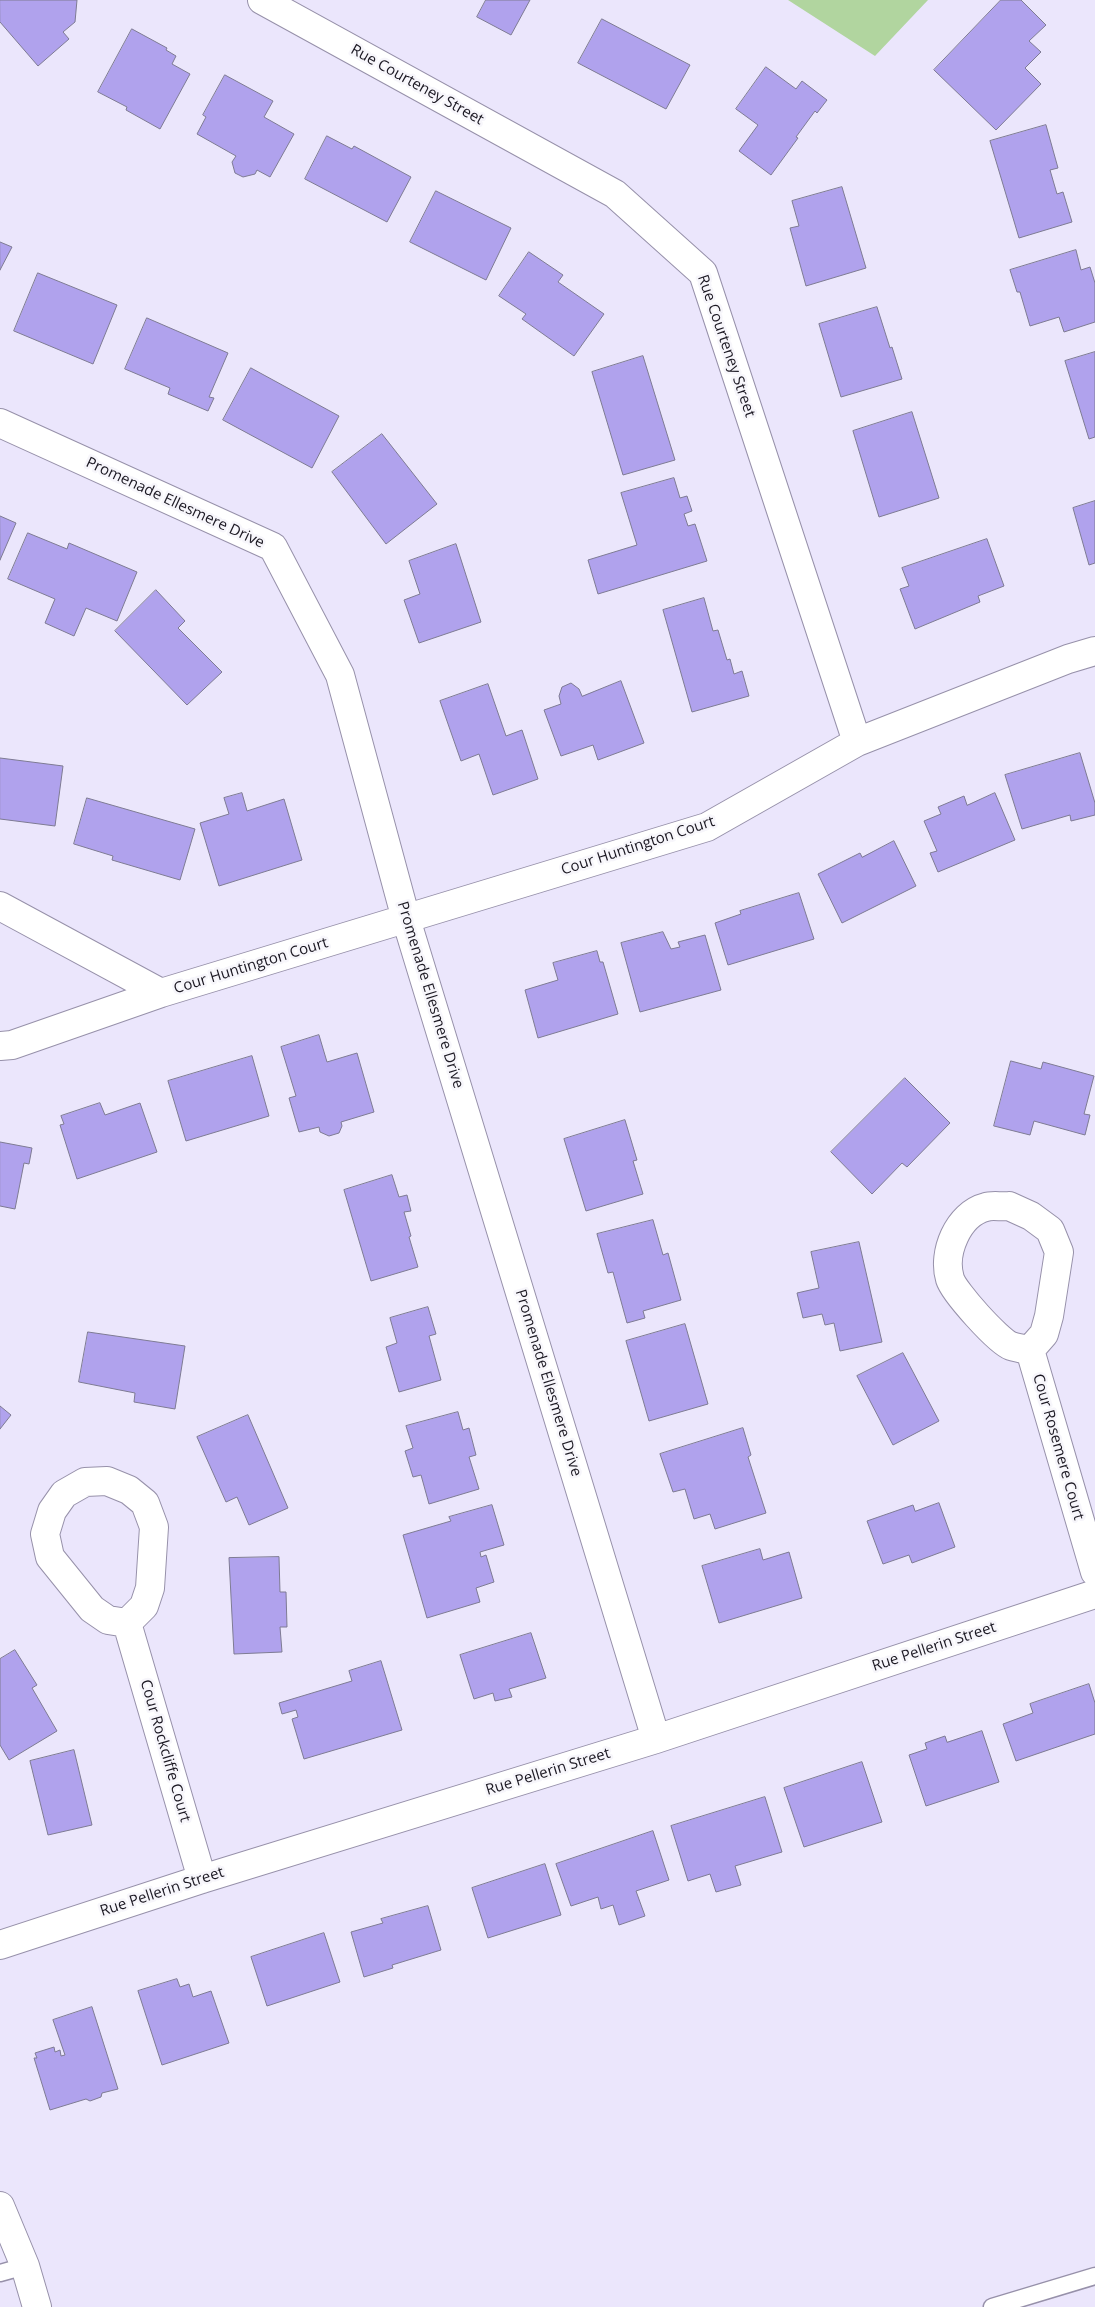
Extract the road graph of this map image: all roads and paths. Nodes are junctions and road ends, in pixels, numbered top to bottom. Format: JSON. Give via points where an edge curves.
{"nodes":[{"id":1,"x":262,"y":0,"type":"edge"},
{"id":2,"x":0,"y":423,"type":"edge"},
{"id":3,"x":1095,"y":651,"type":"edge"},
{"id":4,"x":858,"y":742,"type":"junction"},
{"id":5,"x":0,"y":906,"type":"edge"},
{"id":6,"x":406,"y":919,"type":"junction"},
{"id":7,"x":161,"y":993,"type":"junction"},
{"id":8,"x":0,"y":1046,"type":"edge"},
{"id":9,"x":1030,"y":1350,"type":"junction"},
{"id":10,"x":1095,"y":1572,"type":"edge"},
{"id":11,"x":1095,"y":1594,"type":"edge"},
{"id":12,"x":128,"y":1623,"type":"junction"},
{"id":13,"x":656,"y":1739,"type":"junction"},
{"id":14,"x":202,"y":1879,"type":"junction"},
{"id":15,"x":0,"y":1944,"type":"edge"},
{"id":16,"x":0,"y":2206,"type":"edge"},
{"id":17,"x":12,"y":2269,"type":"edge"},
{"id":18,"x":1095,"y":2276,"type":"edge"},
{"id":19,"x":37,"y":2307,"type":"edge"},
{"id":20,"x":992,"y":2307,"type":"edge"}],
"edges":[{"from":1,"to":4,"type":"street","name":"Rue Courteney Street","via":[[615,194],[703,273]]},
{"from":2,"to":6,"type":"street","name":"Promenade Ellesmere Drive","via":[[273,547],[340,675]]},
{"from":3,"to":4,"type":"street","name":"Cour Huntington Court"},
{"from":4,"to":6,"type":"street","name":"Cour Huntington Court","via":[[707,827]]},
{"from":5,"to":7,"type":"street","name":"Cour Huntington Court"},
{"from":6,"to":7,"type":"street","name":"Cour Huntington Court"},
{"from":6,"to":13,"type":"street","name":"Promenade Ellesmere Drive"},
{"from":7,"to":8,"type":"street","name":"Cour Huntington Court","via":[[12,1045]]},
{"from":9,"to":9,"type":"street","via":[[1044,1334],[1059,1252],[1050,1230],[1031,1216],[1009,1206],[985,1207],[964,1220],[954,1238],[946,1259],[950,1281],[993,1334],[1011,1346]]},
{"from":9,"to":10,"type":"street","name":"Cour Rosemere Court"},
{"from":11,"to":13,"type":"street","name":"Rue Pellerin Street"},
{"from":12,"to":12,"type":"street","via":[[144,1606],[150,1588],[154,1527],[145,1503],[129,1490],[107,1480],[85,1482],[64,1494],[52,1511],[45,1534],[50,1557],[92,1609],[108,1620]]},
{"from":12,"to":14,"type":"street","name":"Cour Rockcliffe Court"},
{"from":13,"to":14,"type":"street","name":"Rue Pellerin Street"},
{"from":14,"to":15,"type":"street","name":"Rue Pellerin Street"},
{"from":16,"to":17,"type":"street"},
{"from":17,"to":19,"type":"street"},
{"from":18,"to":20,"type":"lane"}]}
